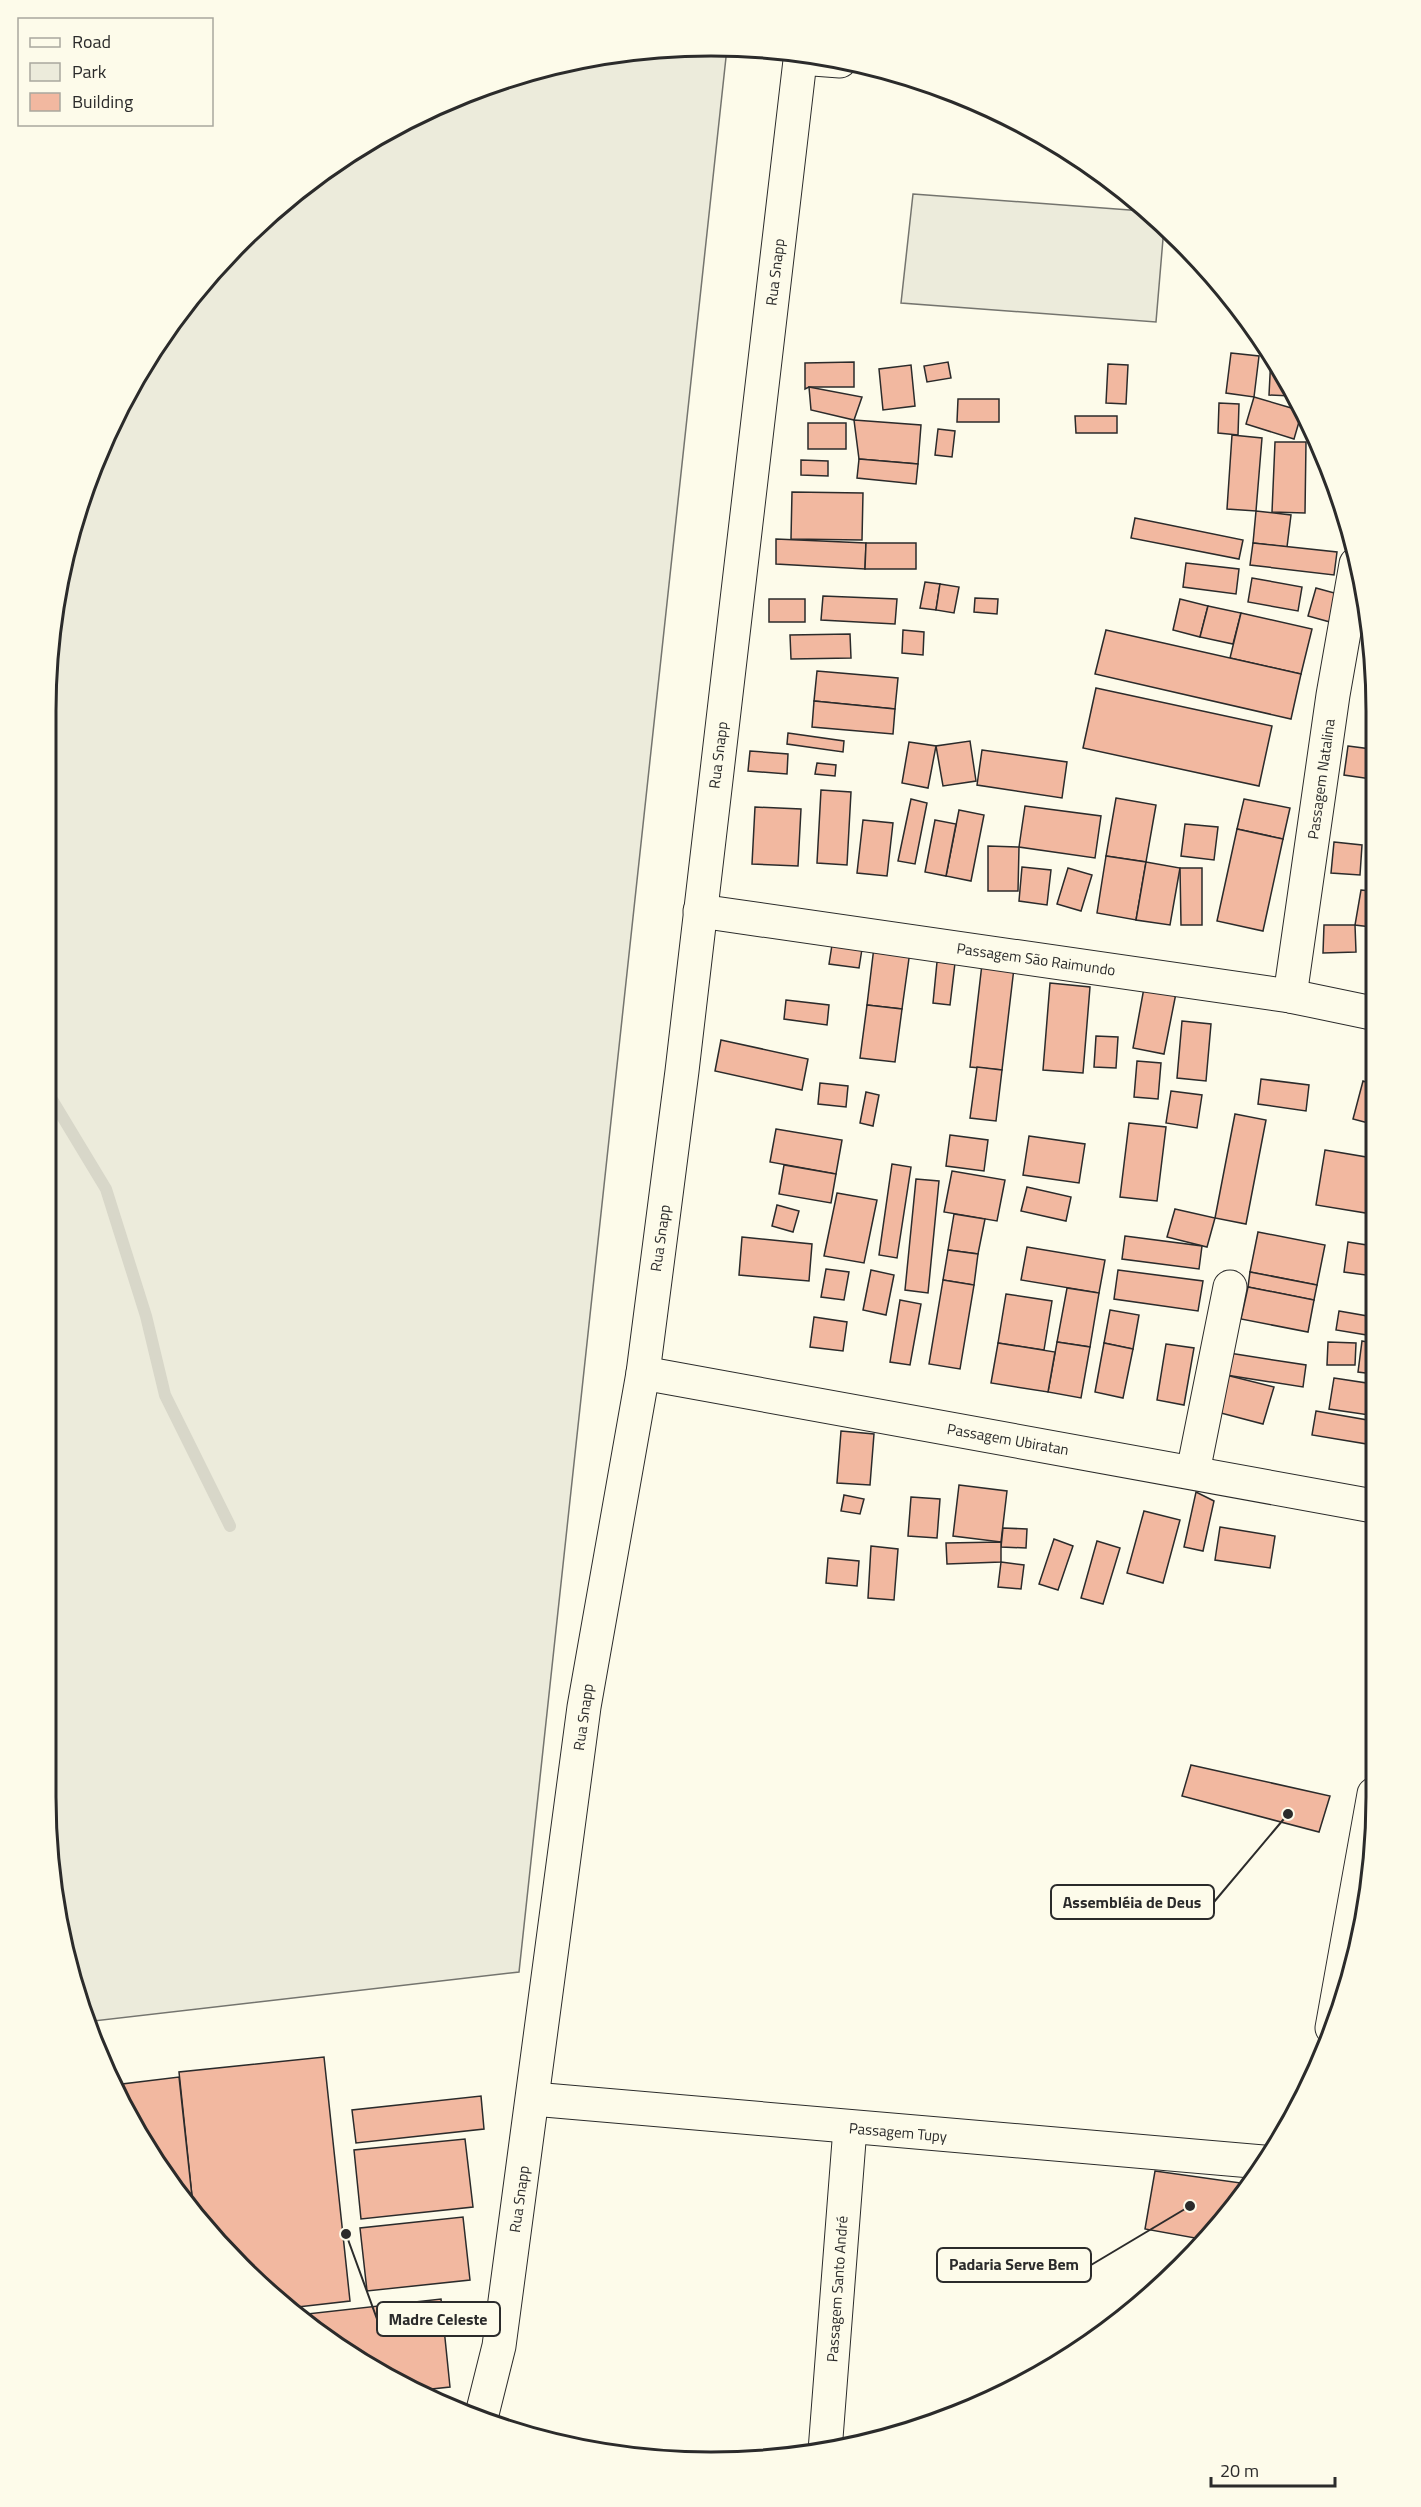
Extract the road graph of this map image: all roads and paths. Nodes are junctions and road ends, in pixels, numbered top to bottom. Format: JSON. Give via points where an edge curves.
{"nodes":[{"id":1,"x":800,"y":62,"type":"edge"},
{"id":2,"x":1353,"y":582,"type":"edge"},
{"id":3,"x":700,"y":911,"type":"junction"},
{"id":4,"x":1290,"y":996,"type":"junction"},
{"id":5,"x":1366,"y":1012,"type":"edge"},
{"id":6,"x":1230,"y":1287,"type":"dead end"},
{"id":7,"x":643,"y":1373,"type":"junction"},
{"id":8,"x":1193,"y":1472,"type":"junction"},
{"id":9,"x":1366,"y":1505,"type":"edge"},
{"id":10,"x":1362,"y":1861,"type":"edge"},
{"id":11,"x":1344,"y":1964,"type":"edge"},
{"id":12,"x":533,"y":2099,"type":"junction"},
{"id":13,"x":850,"y":2128,"type":"junction"},
{"id":14,"x":1254,"y":2161,"type":"edge"},
{"id":15,"x":483,"y":2411,"type":"edge"},
{"id":16,"x":826,"y":2441,"type":"edge"}],
"edges":[{"from":1,"to":3,"type":"street","name":"Rua Snapp"},
{"from":2,"to":4,"type":"street","name":"Passagem Natalina"},
{"from":3,"to":4,"type":"street","name":"Passagem São Raimundo"},
{"from":3,"to":7,"type":"street","name":"Rua Snapp"},
{"from":4,"to":5,"type":"street","name":"Passagem São Raimundo"},
{"from":6,"to":8,"type":"street"},
{"from":7,"to":8,"type":"street","name":"Passagem Ubiratan"},
{"from":7,"to":12,"type":"street","name":"Rua Snapp","via":[[584,1707]]},
{"from":8,"to":9,"type":"street","name":"Passagem Ubiratan"},
{"from":10,"to":11,"type":"street"},
{"from":12,"to":13,"type":"street","name":"Passagem Tupy"},
{"from":12,"to":15,"type":"street","name":"Rua Snapp","via":[[498,2346]]},
{"from":13,"to":14,"type":"street","name":"Passagem Tupy"},
{"from":13,"to":16,"type":"street","name":"Passagem Santo André"}]}
